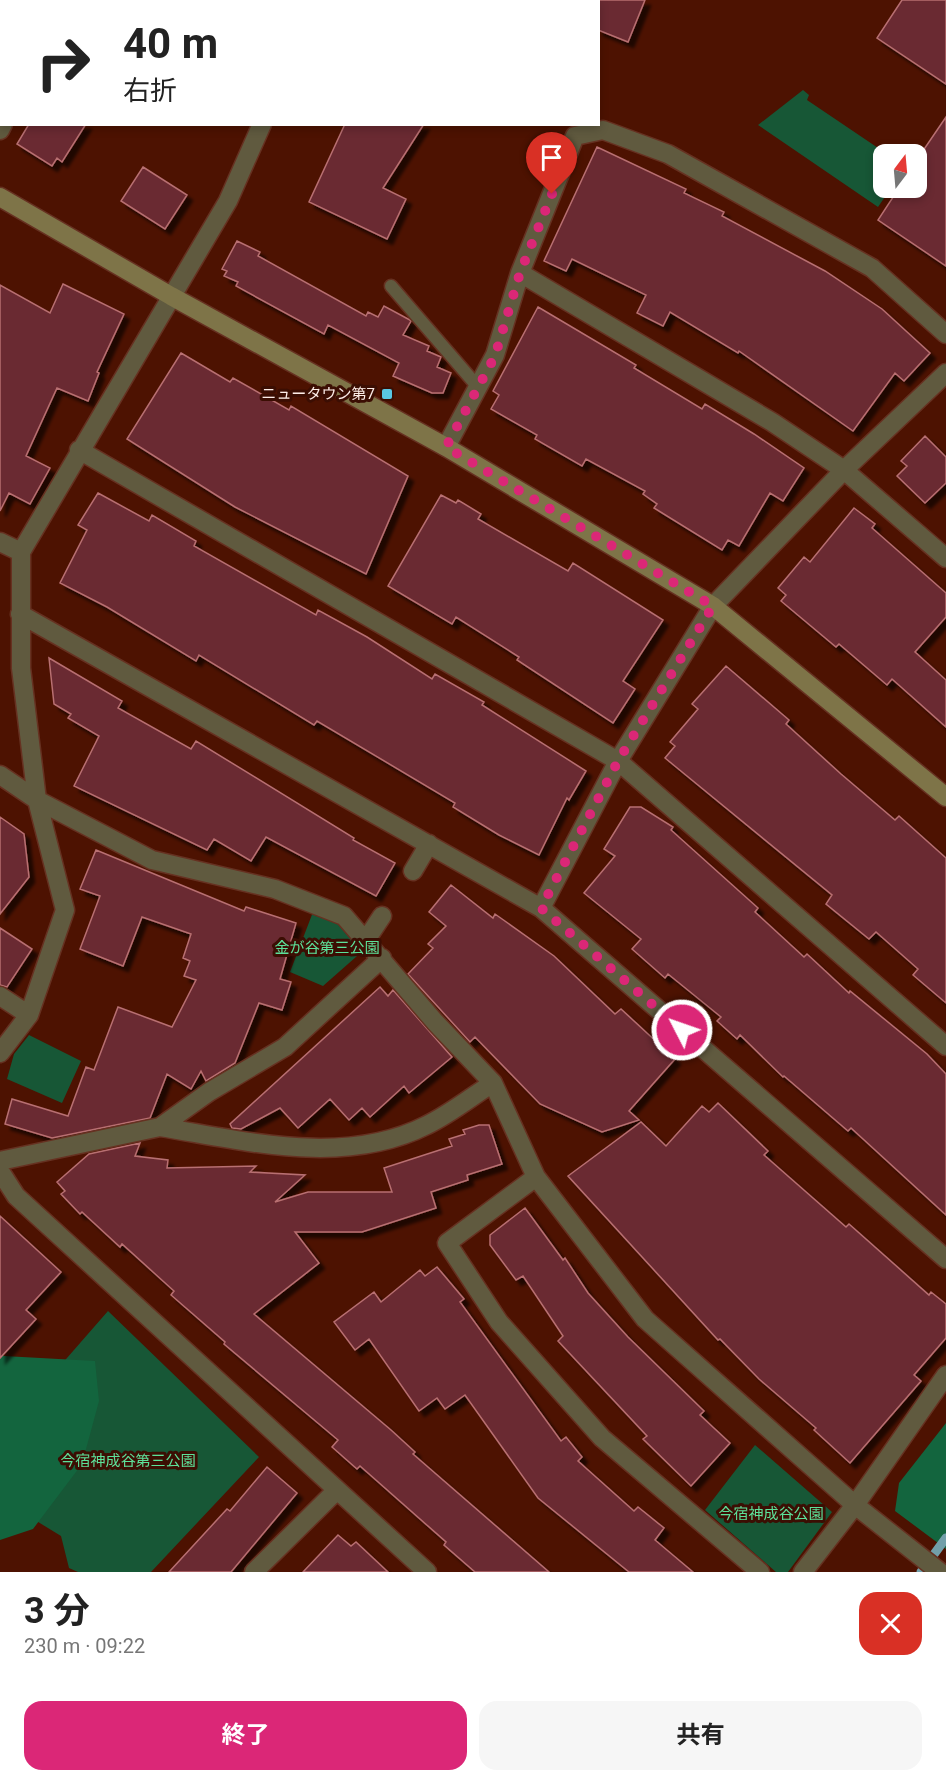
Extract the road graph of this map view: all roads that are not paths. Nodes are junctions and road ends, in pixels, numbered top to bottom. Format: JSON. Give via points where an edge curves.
{"nodes":[{"id":1,"x":261,"y":126,"type":"edge"},
{"id":2,"x":0,"y":197,"type":"edge"},
{"id":3,"x":520,"y":273,"type":"junction"},
{"id":4,"x":391,"y":286,"type":"dead end"},
{"id":5,"x":171,"y":296,"type":"junction"},
{"id":6,"x":946,"y":334,"type":"edge"},
{"id":7,"x":946,"y":373,"type":"edge"},
{"id":8,"x":478,"y":387,"type":"junction"},
{"id":9,"x":446,"y":447,"type":"junction"},
{"id":10,"x":79,"y":450,"type":"junction"},
{"id":11,"x":844,"y":470,"type":"junction"},
{"id":12,"x":0,"y":542,"type":"edge"},
{"id":13,"x":21,"y":552,"type":"junction"},
{"id":14,"x":946,"y":558,"type":"edge"},
{"id":15,"x":713,"y":606,"type":"junction"},
{"id":16,"x":20,"y":614,"type":"junction"},
{"id":17,"x":618,"y":761,"type":"junction"},
{"id":18,"x":0,"y":776,"type":"edge"},
{"id":19,"x":946,"y":797,"type":"edge"},
{"id":20,"x":37,"y":800,"type":"junction"},
{"id":21,"x":429,"y":844,"type":"junction"},
{"id":22,"x":413,"y":871,"type":"dead end"},
{"id":23,"x":541,"y":908,"type":"junction"},
{"id":24,"x":382,"y":916,"type":"dead end"},
{"id":25,"x":366,"y":940,"type":"junction"},
{"id":26,"x":382,"y":958,"type":"junction"},
{"id":27,"x":0,"y":996,"type":"edge"},
{"id":28,"x":28,"y":1015,"type":"junction"},
{"id":29,"x":946,"y":1046,"type":"edge"},
{"id":30,"x":0,"y":1053,"type":"edge"},
{"id":31,"x":493,"y":1083,"type":"junction"},
{"id":32,"x":160,"y":1127,"type":"junction"},
{"id":33,"x":0,"y":1161,"type":"edge"},
{"id":34,"x":0,"y":1171,"type":"edge"},
{"id":35,"x":536,"y":1177,"type":"junction"},
{"id":36,"x":946,"y":1259,"type":"edge"},
{"id":37,"x":946,"y":1376,"type":"edge"},
{"id":38,"x":337,"y":1490,"type":"junction"},
{"id":39,"x":855,"y":1505,"type":"junction"},
{"id":40,"x":254,"y":1572,"type":"edge"},
{"id":41,"x":427,"y":1572,"type":"edge"},
{"id":42,"x":760,"y":1572,"type":"edge"},
{"id":43,"x":803,"y":1572,"type":"edge"},
{"id":44,"x":940,"y":1572,"type":"edge"}],
"edges":[{"from":1,"to":5,"type":"street","via":[[228,201]]},
{"from":2,"to":5,"type":"street"},
{"from":3,"to":6,"type":"street","via":[[575,136],[603,130],[668,154],[872,268]]},
{"from":3,"to":8,"type":"street","via":[[495,356]]},
{"from":3,"to":11,"type":"street","via":[[772,422]]},
{"from":4,"to":8,"type":"lane"},
{"from":5,"to":9,"type":"street"},
{"from":5,"to":10,"type":"street"},
{"from":7,"to":11,"type":"street"},
{"from":8,"to":9,"type":"street"},
{"from":9,"to":15,"type":"street"},
{"from":10,"to":13,"type":"street"},
{"from":10,"to":17,"type":"street"},
{"from":11,"to":14,"type":"street"},
{"from":11,"to":15,"type":"street"},
{"from":12,"to":13,"type":"street"},
{"from":13,"to":16,"type":"street"},
{"from":15,"to":17,"type":"street"},
{"from":15,"to":19,"type":"street"},
{"from":16,"to":20,"type":"street","via":[[21,668]]},
{"from":16,"to":21,"type":"street"},
{"from":17,"to":23,"type":"street"},
{"from":17,"to":29,"type":"street"},
{"from":18,"to":20,"type":"street"},
{"from":20,"to":25,"type":"street","via":[[152,860],[275,889],[344,916]]},
{"from":20,"to":28,"type":"street","via":[[65,910]]},
{"from":21,"to":22,"type":"street"},
{"from":21,"to":23,"type":"street"},
{"from":23,"to":36,"type":"street"},
{"from":24,"to":25,"type":"street"},
{"from":25,"to":26,"type":"street"},
{"from":26,"to":31,"type":"street"},
{"from":26,"to":32,"type":"street","via":[[285,1047],[209,1092]]},
{"from":27,"to":28,"type":"street"},
{"from":28,"to":30,"type":"street"},
{"from":31,"to":32,"type":"street","via":[[426,1126],[358,1148],[273,1146]]},
{"from":31,"to":35,"type":"street"},
{"from":32,"to":33,"type":"street"},
{"from":34,"to":38,"type":"street","via":[[16,1196]]},
{"from":35,"to":39,"type":"street","via":[[645,1319]]},
{"from":35,"to":42,"type":"street","via":[[447,1243],[499,1322],[602,1438]]},
{"from":37,"to":39,"type":"street"},
{"from":38,"to":40,"type":"street"},
{"from":38,"to":41,"type":"street"},
{"from":39,"to":43,"type":"street"},
{"from":39,"to":44,"type":"street"}]}
